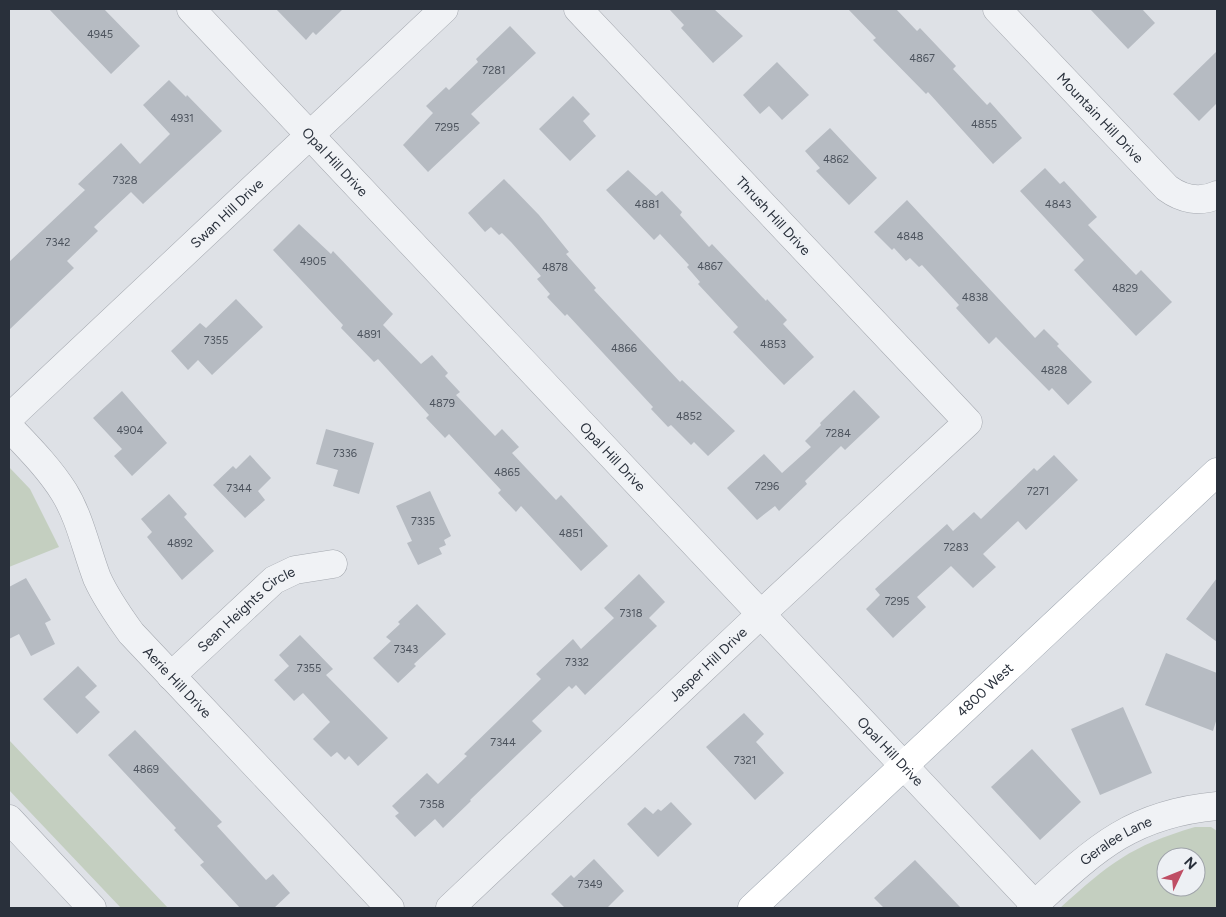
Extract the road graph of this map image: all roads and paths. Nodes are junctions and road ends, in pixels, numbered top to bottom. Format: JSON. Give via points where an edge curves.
{"nodes":[{"id":1,"x":192,"y":9,"type":"edge"},
{"id":2,"x":444,"y":9,"type":"edge"},
{"id":3,"x":578,"y":9,"type":"edge"},
{"id":4,"x":997,"y":9,"type":"edge"},
{"id":5,"x":310,"y":134,"type":"junction"},
{"id":6,"x":1217,"y":195,"type":"edge"},
{"id":7,"x":9,"y":418,"type":"edge"},
{"id":8,"x":968,"y":422,"type":"joint"},
{"id":9,"x":9,"y":427,"type":"edge"},
{"id":10,"x":1217,"y":472,"type":"edge"},
{"id":11,"x":332,"y":564,"type":"dead end"},
{"id":12,"x":760,"y":615,"type":"junction"},
{"id":13,"x":172,"y":676,"type":"junction"},
{"id":14,"x":904,"y":766,"type":"junction"},
{"id":15,"x":1217,"y":806,"type":"edge"},
{"id":16,"x":12,"y":827,"type":"edge"},
{"id":17,"x":1033,"y":907,"type":"edge"},
{"id":18,"x":92,"y":908,"type":"edge"},
{"id":19,"x":390,"y":908,"type":"edge"},
{"id":20,"x":450,"y":908,"type":"edge"},
{"id":21,"x":752,"y":908,"type":"edge"}],
"edges":[{"from":1,"to":5,"type":"street","name":"Opal Hill Drive"},
{"from":2,"to":5,"type":"street","name":"Swan Hill Drive"},
{"from":3,"to":8,"type":"street","name":"Thrush Hill Drive"},
{"from":4,"to":6,"type":"street","name":"Mountain Hill Drive","via":[[1167,188],[1195,199]]},
{"from":5,"to":7,"type":"street","name":"Swan Hill Drive"},
{"from":5,"to":12,"type":"street","name":"Opal Hill Drive"},
{"from":8,"to":12,"type":"street","name":"Jasper Hill Drive"},
{"from":9,"to":13,"type":"street","name":"Aerie Hill Drive","via":[[64,492],[108,601],[131,634]]},
{"from":10,"to":14,"type":"main road","name":"4800 West"},
{"from":11,"to":13,"type":"street","name":"Sean Heights Circle","via":[[295,570],[274,580]]},
{"from":12,"to":14,"type":"street","name":"Opal Hill Drive"},
{"from":12,"to":20,"type":"street","name":"Jasper Hill Drive"},
{"from":13,"to":19,"type":"street","name":"Aerie Hill Drive"},
{"from":14,"to":17,"type":"street","name":"Opal Hill Drive"},
{"from":14,"to":21,"type":"main road","name":"4800 West"},
{"from":15,"to":17,"type":"street","name":"Geralee Lane","via":[[1190,809],[1146,821],[1111,840],[1074,868]]},
{"from":16,"to":18,"type":"street"}]}
